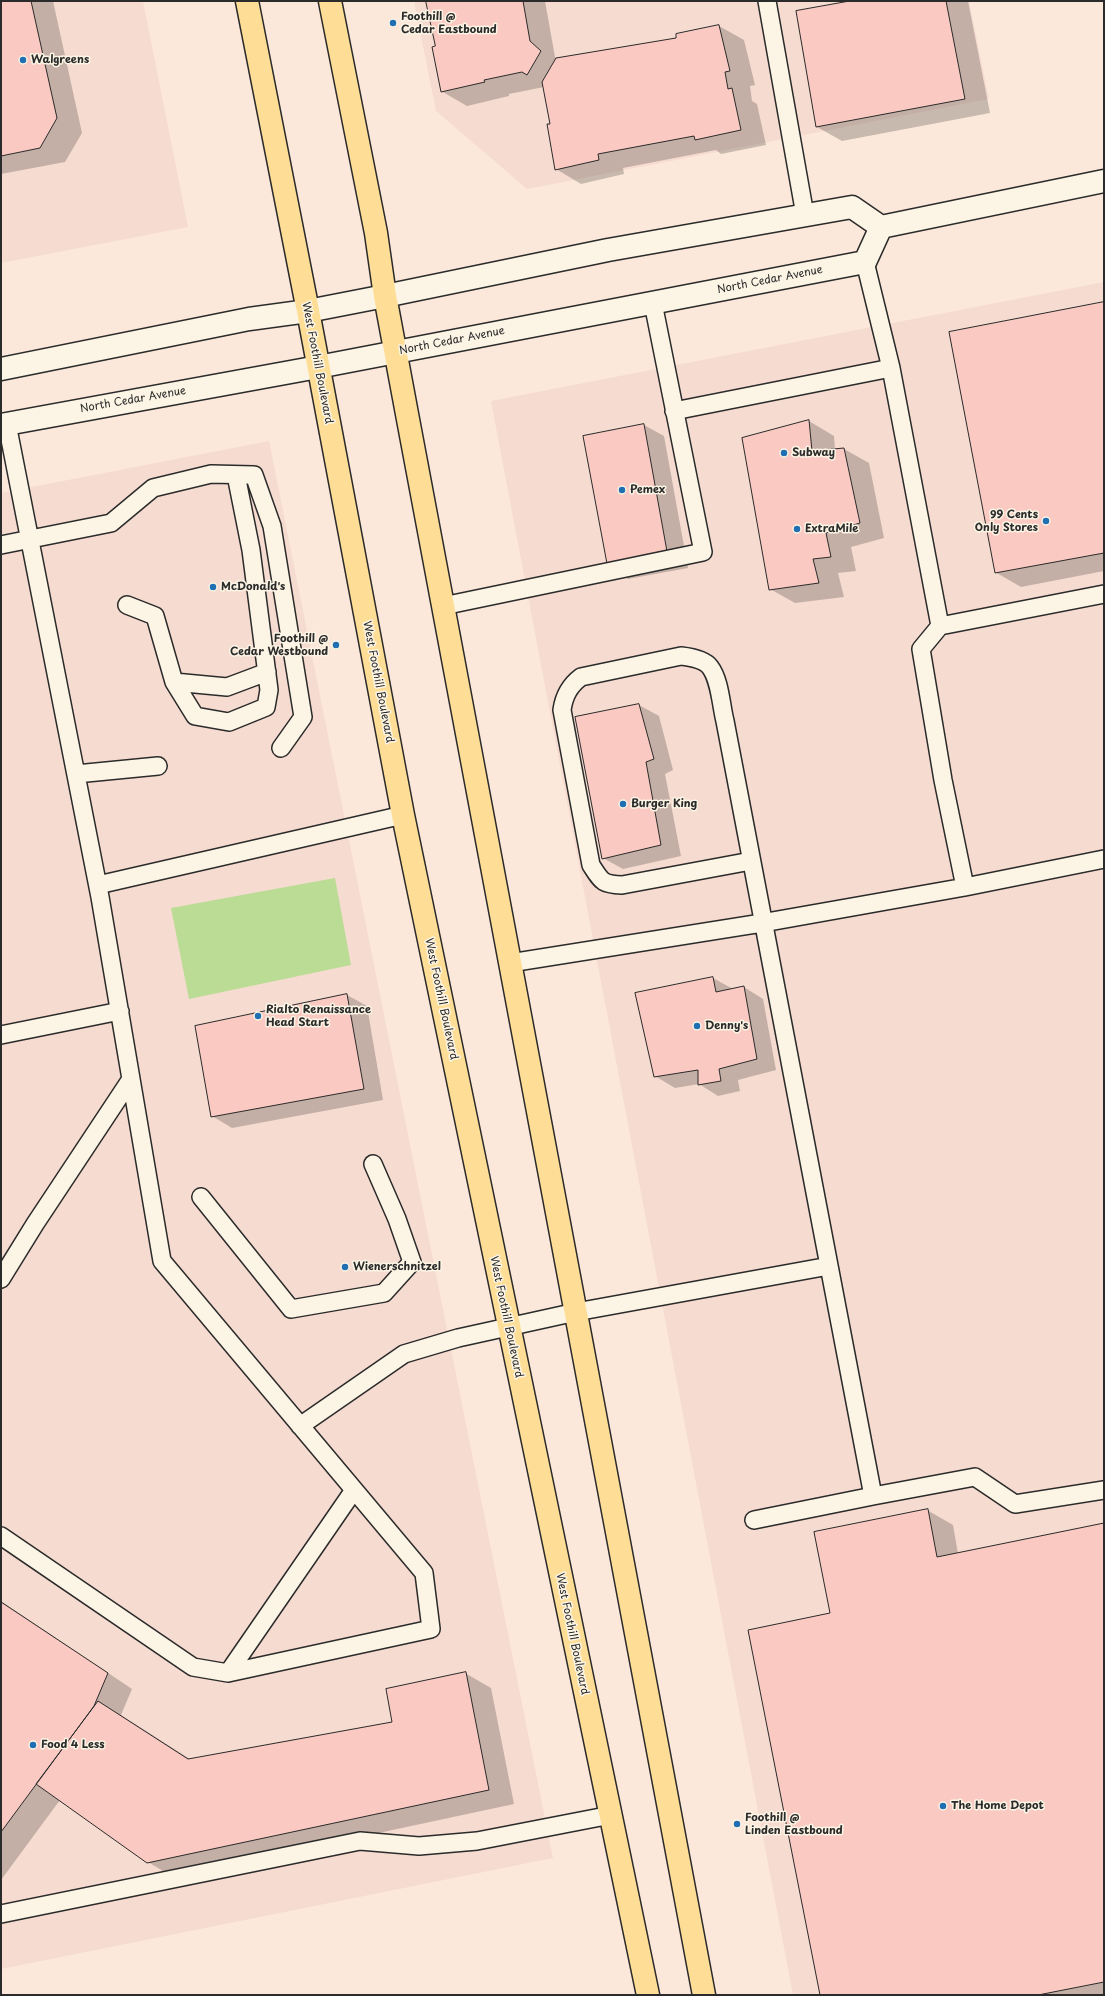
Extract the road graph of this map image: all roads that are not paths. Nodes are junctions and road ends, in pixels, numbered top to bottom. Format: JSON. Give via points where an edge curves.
{"nodes":[{"id":1,"x":247,"y":1,"type":"edge"},
{"id":2,"x":330,"y":1,"type":"edge"},
{"id":3,"x":767,"y":1,"type":"edge"},
{"id":4,"x":1104,"y":181,"type":"edge"},
{"id":5,"x":805,"y":215,"type":"junction"},
{"id":6,"x":881,"y":228,"type":"junction"},
{"id":7,"x":865,"y":262,"type":"junction"},
{"id":8,"x":385,"y":296,"type":"junction"},
{"id":9,"x":653,"y":303,"type":"junction"},
{"id":10,"x":308,"y":311,"type":"junction"},
{"id":11,"x":396,"y":352,"type":"junction"},
{"id":12,"x":318,"y":367,"type":"junction"},
{"id":13,"x":891,"y":368,"type":"junction"},
{"id":14,"x":1,"y":369,"type":"edge"},
{"id":15,"x":674,"y":411,"type":"junction"},
{"id":16,"x":4,"y":424,"type":"edge"},
{"id":17,"x":236,"y":475,"type":"junction"},
{"id":18,"x":30,"y":540,"type":"junction"},
{"id":19,"x":1,"y":546,"type":"edge"},
{"id":20,"x":1104,"y":594,"type":"edge"},
{"id":21,"x":127,"y":605,"type":"dead end"},
{"id":22,"x":443,"y":606,"type":"junction"},
{"id":23,"x":940,"y":626,"type":"junction"},
{"id":24,"x":266,"y":672,"type":"junction"},
{"id":25,"x":174,"y":682,"type":"junction"},
{"id":26,"x":281,"y":748,"type":"dead end"},
{"id":27,"x":158,"y":766,"type":"dead end"},
{"id":28,"x":76,"y":774,"type":"junction"},
{"id":29,"x":403,"y":816,"type":"junction"},
{"id":30,"x":1104,"y":859,"type":"edge"},
{"id":31,"x":751,"y":861,"type":"junction"},
{"id":32,"x":98,"y":885,"type":"junction"},
{"id":33,"x":965,"y":887,"type":"junction"},
{"id":34,"x":762,"y":923,"type":"junction"},
{"id":35,"x":510,"y":963,"type":"junction"},
{"id":36,"x":120,"y":1011,"type":"junction"},
{"id":37,"x":1,"y":1035,"type":"edge"},
{"id":38,"x":131,"y":1079,"type":"junction"},
{"id":39,"x":373,"y":1164,"type":"dead end"},
{"id":40,"x":201,"y":1197,"type":"dead end"},
{"id":41,"x":829,"y":1266,"type":"junction"},
{"id":42,"x":1,"y":1279,"type":"edge"},
{"id":43,"x":576,"y":1312,"type":"junction"},
{"id":44,"x":508,"y":1327,"type":"junction"},
{"id":45,"x":300,"y":1426,"type":"junction"},
{"id":46,"x":354,"y":1490,"type":"junction"},
{"id":47,"x":1104,"y":1490,"type":"edge"},
{"id":48,"x":873,"y":1496,"type":"junction"},
{"id":49,"x":754,"y":1520,"type":"dead end"},
{"id":50,"x":1,"y":1536,"type":"edge"},
{"id":51,"x":228,"y":1673,"type":"junction"},
{"id":52,"x":610,"y":1815,"type":"junction"},
{"id":53,"x":1,"y":1914,"type":"edge"},
{"id":54,"x":648,"y":1995,"type":"edge"},
{"id":55,"x":704,"y":1995,"type":"edge"}],
"edges":[{"from":1,"to":10,"type":"main road","name":"West Foothill Boulevard"},
{"from":2,"to":8,"type":"main road","via":[[376,234]]},
{"from":3,"to":5,"type":"lane"},
{"from":4,"to":6,"type":"main road"},
{"from":5,"to":6,"type":"main road","via":[[852,207]]},
{"from":5,"to":8,"type":"main road","via":[[608,250]]},
{"from":6,"to":7,"type":"main road"},
{"from":7,"to":9,"type":"main road","name":"North Cedar Avenue"},
{"from":7,"to":13,"type":"lane"},
{"from":8,"to":10,"type":"main road"},
{"from":8,"to":11,"type":"main road"},
{"from":9,"to":11,"type":"main road","name":"North Cedar Avenue"},
{"from":9,"to":15,"type":"lane"},
{"from":10,"to":12,"type":"main road","name":"West Foothill Boulevard"},
{"from":10,"to":14,"type":"main road","via":[[249,319]]},
{"from":11,"to":12,"type":"main road","name":"North Cedar Avenue"},
{"from":11,"to":22,"type":"main road"},
{"from":12,"to":16,"type":"main road","name":"North Cedar Avenue"},
{"from":12,"to":29,"type":"main road","name":"West Foothill Boulevard"},
{"from":13,"to":15,"type":"lane"},
{"from":13,"to":23,"type":"lane"},
{"from":15,"to":22,"type":"lane","via":[[702,552]]},
{"from":16,"to":18,"type":"lane"},
{"from":17,"to":18,"type":"lane","via":[[211,474],[153,488],[111,523]]},
{"from":17,"to":24,"type":"lane","via":[[251,550]]},
{"from":17,"to":26,"type":"lane","via":[[254,475],[272,526],[303,716]]},
{"from":18,"to":19,"type":"lane"},
{"from":18,"to":28,"type":"lane"},
{"from":20,"to":23,"type":"lane"},
{"from":21,"to":25,"type":"lane","via":[[155,616]]},
{"from":22,"to":35,"type":"main road"},
{"from":23,"to":33,"type":"lane","via":[[921,649],[943,780]]},
{"from":24,"to":25,"type":"lane","via":[[227,687]]},
{"from":24,"to":25,"type":"lane","via":[[269,690],[266,707],[229,722],[195,716]]},
{"from":27,"to":28,"type":"lane"},
{"from":28,"to":32,"type":"lane"},
{"from":29,"to":32,"type":"lane"},
{"from":29,"to":44,"type":"main road","name":"West Foothill Boulevard"},
{"from":30,"to":33,"type":"lane"},
{"from":31,"to":31,"type":"lane","via":[[725,721],[715,677],[709,666],[698,659],[681,656],[580,677],[573,682],[564,696],[562,710],[591,865],[606,884],[622,885]]},
{"from":31,"to":34,"type":"lane"},
{"from":32,"to":36,"type":"lane"},
{"from":33,"to":34,"type":"lane"},
{"from":34,"to":35,"type":"lane"},
{"from":34,"to":41,"type":"lane"},
{"from":35,"to":43,"type":"main road"},
{"from":36,"to":37,"type":"lane"},
{"from":36,"to":38,"type":"lane"},
{"from":38,"to":42,"type":"lane"},
{"from":38,"to":45,"type":"lane","via":[[162,1261]]},
{"from":39,"to":40,"type":"lane","via":[[412,1262],[384,1293],[291,1309]]},
{"from":41,"to":43,"type":"lane"},
{"from":41,"to":48,"type":"lane"},
{"from":43,"to":44,"type":"lane"},
{"from":43,"to":55,"type":"main road"},
{"from":44,"to":45,"type":"lane","via":[[404,1354]]},
{"from":44,"to":52,"type":"main road","name":"West Foothill Boulevard"},
{"from":45,"to":46,"type":"lane"},
{"from":46,"to":51,"type":"lane"},
{"from":46,"to":51,"type":"lane","via":[[424,1573],[431,1629]]},
{"from":47,"to":48,"type":"lane","via":[[1015,1504],[975,1477]]},
{"from":48,"to":49,"type":"lane"},
{"from":50,"to":51,"type":"lane","via":[[193,1667]]},
{"from":52,"to":53,"type":"lane","via":[[477,1841],[420,1846],[360,1841]]},
{"from":52,"to":54,"type":"main road","name":"West Foothill Boulevard"}]}
